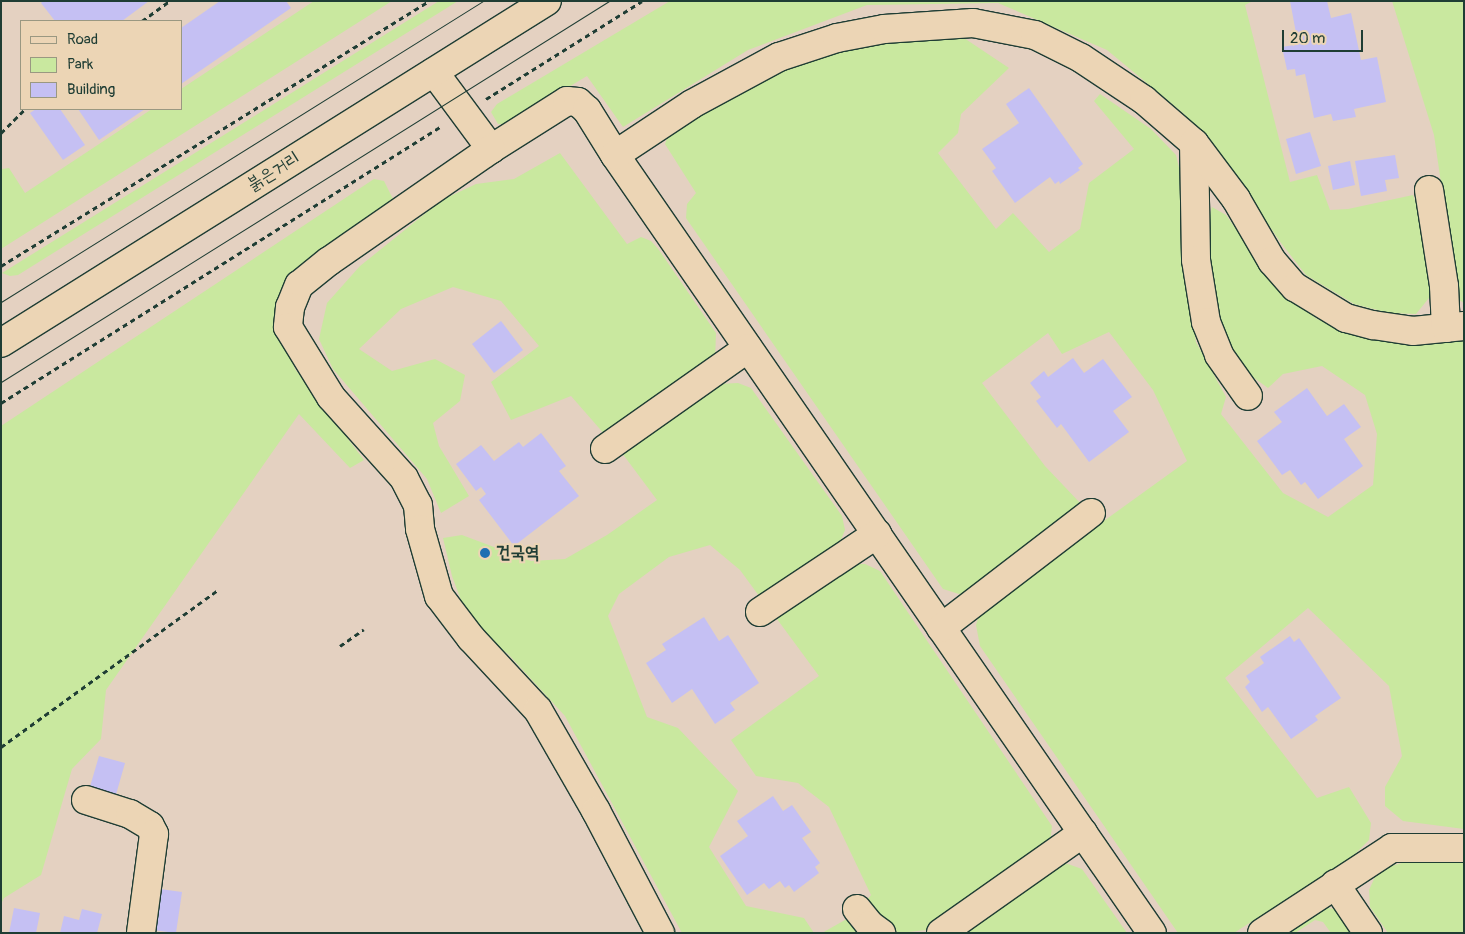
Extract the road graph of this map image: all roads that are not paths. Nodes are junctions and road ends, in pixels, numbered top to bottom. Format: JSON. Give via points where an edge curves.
{"nodes":[{"id":1,"x":547,"y":1,"type":"edge"},
{"id":2,"x":434,"y":72,"type":"junction"},
{"id":3,"x":1194,"y":143,"type":"junction"},
{"id":4,"x":491,"y":150,"type":"junction"},
{"id":5,"x":614,"y":155,"type":"junction"},
{"id":6,"x":1428,"y":190,"type":"dead end"},
{"id":7,"x":1455,"y":327,"type":"edge"},
{"id":8,"x":1,"y":343,"type":"edge"},
{"id":9,"x":748,"y":348,"type":"junction"},
{"id":10,"x":1248,"y":396,"type":"dead end"},
{"id":11,"x":605,"y":449,"type":"dead end"},
{"id":12,"x":1092,"y":513,"type":"dead end"},
{"id":13,"x":876,"y":534,"type":"junction"},
{"id":14,"x":760,"y":612,"type":"dead end"},
{"id":15,"x":941,"y":628,"type":"junction"},
{"id":16,"x":86,"y":800,"type":"dead end"},
{"id":17,"x":1083,"y":833,"type":"junction"},
{"id":18,"x":1464,"y":848,"type":"edge"},
{"id":19,"x":1335,"y":884,"type":"junction"},
{"id":20,"x":857,"y":908,"type":"dead end"},
{"id":21,"x":141,"y":933,"type":"edge"},
{"id":22,"x":660,"y":933,"type":"edge"},
{"id":23,"x":881,"y":933,"type":"edge"},
{"id":24,"x":941,"y":933,"type":"edge"},
{"id":25,"x":1152,"y":933,"type":"edge"},
{"id":26,"x":1262,"y":933,"type":"edge"},
{"id":27,"x":1368,"y":933,"type":"edge"}],
"edges":[{"from":1,"to":2,"type":"main road","name":"붉은거리"},
{"from":2,"to":4,"type":"main road"},
{"from":2,"to":8,"type":"main road","name":"붉은거리"},
{"from":3,"to":5,"type":"main road","via":[[1144,100],[1081,58],[1035,35],[973,23],[875,31],[837,38],[779,57],[692,104]]},
{"from":3,"to":7,"type":"main road","via":[[1236,199],[1272,261],[1295,287],[1346,318],[1373,325],[1413,331]]},
{"from":3,"to":10,"type":"main road","via":[[1196,260],[1206,322],[1219,355]]},
{"from":4,"to":5,"type":"main road","via":[[567,101],[578,102],[587,110]]},
{"from":4,"to":22,"type":"main road","via":[[299,285],[290,307],[288,327],[331,397],[404,478],[418,504],[420,529],[439,596],[471,638],[538,710]]},
{"from":5,"to":9,"type":"main road"},
{"from":6,"to":7,"type":"main road","via":[[1444,286]]},
{"from":9,"to":11,"type":"main road"},
{"from":9,"to":13,"type":"main road"},
{"from":12,"to":15,"type":"main road"},
{"from":13,"to":14,"type":"main road"},
{"from":13,"to":15,"type":"main road"},
{"from":15,"to":17,"type":"main road"},
{"from":16,"to":21,"type":"main road","via":[[130,814],[150,826],[154,834]]},
{"from":17,"to":24,"type":"main road"},
{"from":17,"to":25,"type":"main road"},
{"from":18,"to":19,"type":"main road","via":[[1392,848]]},
{"from":19,"to":26,"type":"main road"},
{"from":19,"to":27,"type":"main road"},
{"from":20,"to":23,"type":"main road"}]}
